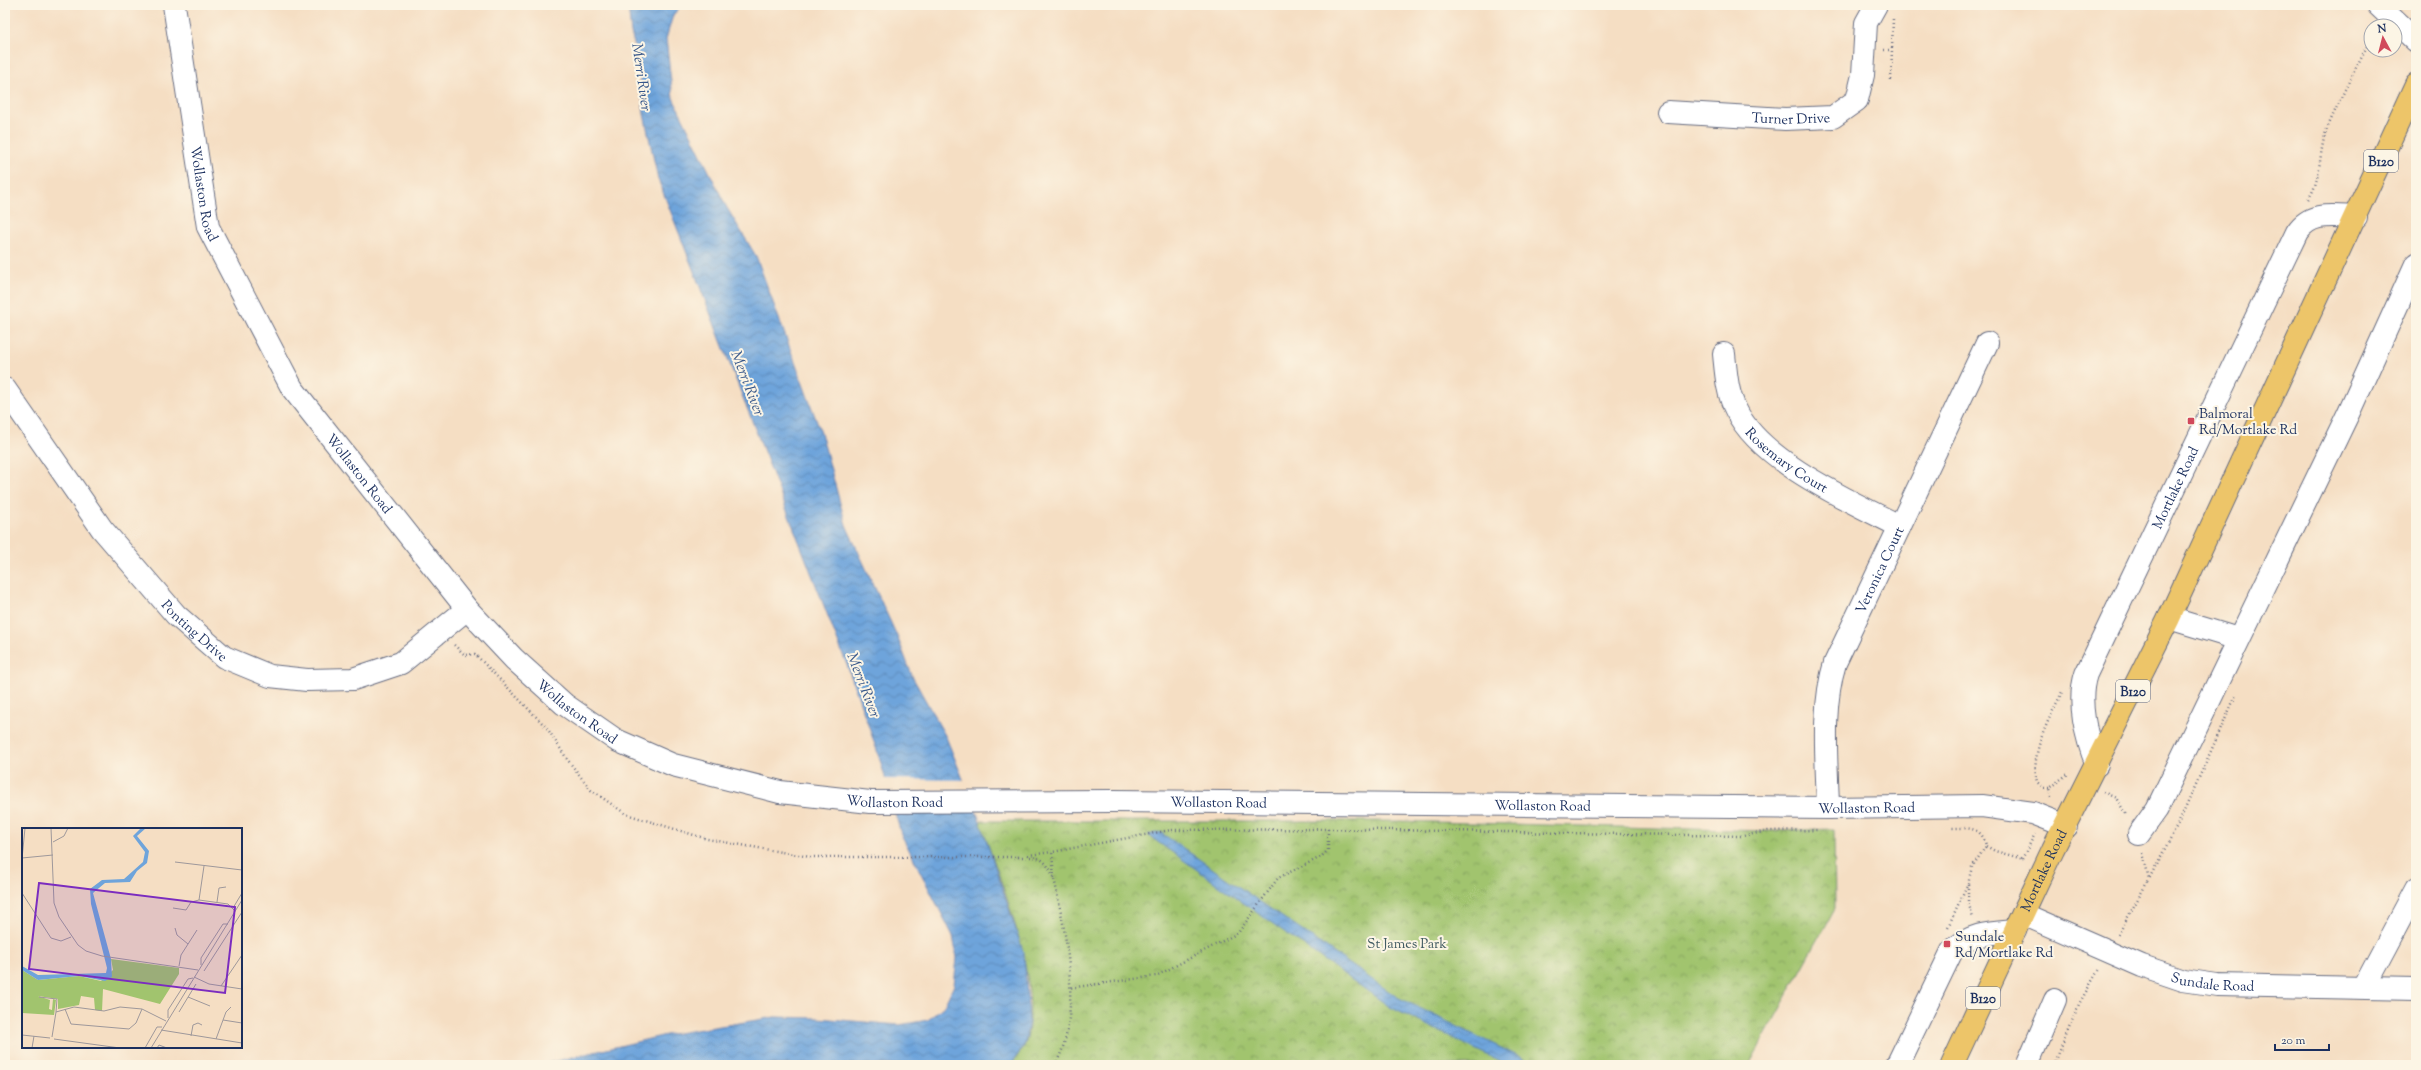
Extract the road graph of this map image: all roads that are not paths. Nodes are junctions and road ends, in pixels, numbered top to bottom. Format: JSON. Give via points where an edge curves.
{"nodes":[{"id":1,"x":174,"y":5,"type":"edge"},
{"id":2,"x":1885,"y":10,"type":"edge"},
{"id":3,"x":2390,"y":10,"type":"edge"},
{"id":4,"x":2416,"y":41,"type":"edge"},
{"id":5,"x":2416,"y":84,"type":"edge"},
{"id":6,"x":2411,"y":105,"type":"edge"},
{"id":7,"x":1668,"y":112,"type":"dead end"},
{"id":8,"x":2356,"y":217,"type":"junction"},
{"id":9,"x":2416,"y":264,"type":"edge"},
{"id":10,"x":1986,"y":343,"type":"dead end"},
{"id":11,"x":1724,"y":354,"type":"dead end"},
{"id":12,"x":5,"y":389,"type":"edge"},
{"id":13,"x":1899,"y":526,"type":"junction"},
{"id":14,"x":467,"y":609,"type":"junction"},
{"id":15,"x":2169,"y":618,"type":"junction"},
{"id":16,"x":2238,"y":639,"type":"junction"},
{"id":17,"x":2097,"y":765,"type":"junction"},
{"id":18,"x":1827,"y":819,"type":"junction"},
{"id":19,"x":2066,"y":826,"type":"junction"},
{"id":20,"x":2139,"y":834,"type":"dead end"},
{"id":21,"x":2416,"y":888,"type":"edge"},
{"id":22,"x":2019,"y":923,"type":"junction"},
{"id":23,"x":2364,"y":987,"type":"junction"},
{"id":24,"x":2416,"y":989,"type":"edge"},
{"id":25,"x":2056,"y":1000,"type":"dead end"},
{"id":26,"x":1897,"y":1065,"type":"edge"},
{"id":27,"x":1952,"y":1065,"type":"edge"},
{"id":28,"x":2027,"y":1065,"type":"edge"}],
"edges":[{"from":1,"to":14,"type":"street","name":"Wollaston Road","via":[[208,227],[292,388]]},
{"from":2,"to":7,"type":"street","name":"Turner Drive","via":[[1866,23],[1863,75],[1857,100],[1833,117],[1785,119]]},
{"from":3,"to":4,"type":"street"},
{"from":5,"to":6,"type":"main road","name":"Mortlake Road","number":"B120"},
{"from":6,"to":8,"type":"main road","name":"Mortlake Road","number":"B120"},
{"from":8,"to":15,"type":"main road","name":"Mortlake Road","number":"B120"},
{"from":8,"to":17,"type":"street","name":"Mortlake Road","via":[[2314,217],[2305,221],[2296,232],[2090,667],[2081,696],[2091,750]]},
{"from":9,"to":16,"type":"street","via":[[2348,414]]},
{"from":10,"to":13,"type":"street","name":"Veronica Court"},
{"from":11,"to":13,"type":"street","name":"Rosemary Court","via":[[1728,387],[1736,410],[1750,434],[1800,473]]},
{"from":12,"to":14,"type":"street","name":"Ponting Drive","via":[[102,530],[176,615],[224,657],[270,676],[307,680],[353,679],[401,663]]},
{"from":13,"to":18,"type":"street","name":"Veronica Court","via":[[1835,662],[1828,687]]},
{"from":14,"to":18,"type":"street","name":"Wollaston Road","via":[[514,659],[564,704],[616,740],[673,765],[780,792],[870,802],[1008,802]]},
{"from":15,"to":16,"type":"street"},
{"from":15,"to":17,"type":"main road","name":"Mortlake Road","number":"B120"},
{"from":16,"to":20,"type":"street","via":[[2157,809]]},
{"from":17,"to":19,"type":"main road","name":"Mortlake Road","number":"B120"},
{"from":18,"to":19,"type":"street","name":"Wollaston Road","via":[[1954,805],[2003,807],[2033,813]]},
{"from":19,"to":22,"type":"main road","name":"Mortlake Road","number":"B120"},
{"from":21,"to":23,"type":"street"},
{"from":22,"to":23,"type":"street","name":"Sundale Road","via":[[2110,952],[2183,980],[2217,985]]},
{"from":22,"to":26,"type":"street","via":[[1977,934],[1961,942],[1952,951]]},
{"from":22,"to":27,"type":"main road","name":"Mortlake Road","number":"B120"},
{"from":23,"to":24,"type":"street","name":"Sundale Road"},
{"from":25,"to":28,"type":"street"}]}
